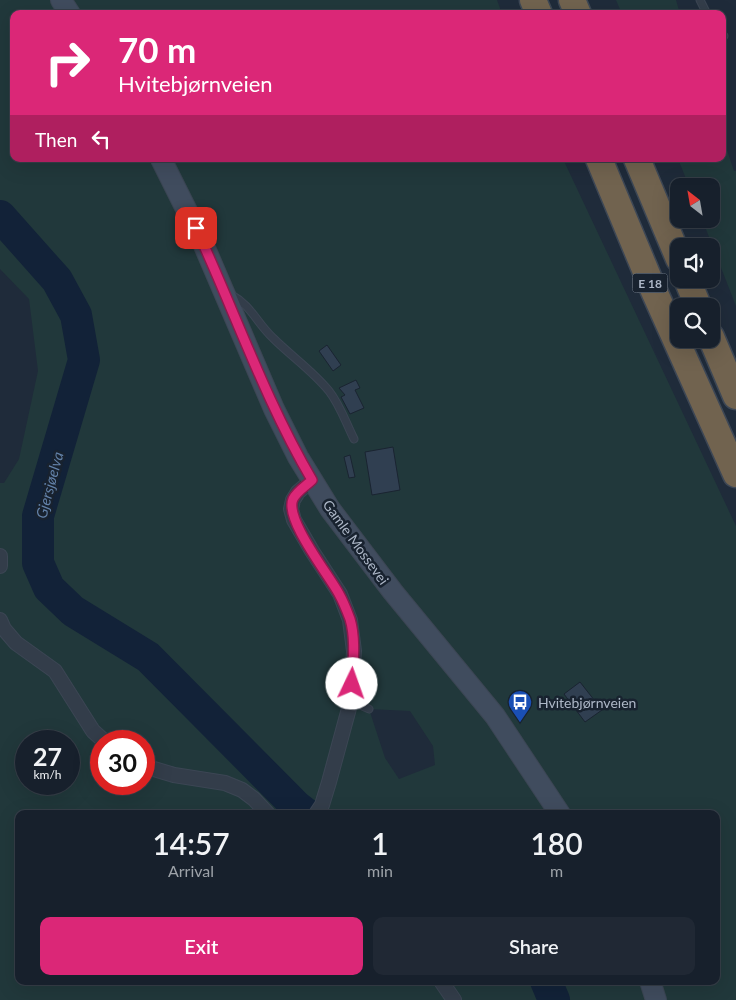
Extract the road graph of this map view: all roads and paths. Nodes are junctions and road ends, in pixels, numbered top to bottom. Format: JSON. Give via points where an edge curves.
{"nodes":[{"id":1,"x":163,"y":162,"type":"edge"},
{"id":2,"x":600,"y":162,"type":"edge"},
{"id":3,"x":638,"y":162,"type":"edge"},
{"id":4,"x":670,"y":238,"type":"edge"},
{"id":5,"x":224,"y":290,"type":"junction"},
{"id":6,"x":716,"y":348,"type":"edge"},
{"id":7,"x":736,"y":396,"type":"edge"},
{"id":8,"x":354,"y":439,"type":"dead end"},
{"id":9,"x":736,"y":474,"type":"edge"},
{"id":10,"x":312,"y":480,"type":"junction"},
{"id":11,"x":0,"y":556,"type":"edge"},
{"id":12,"x":0,"y":566,"type":"edge"},
{"id":13,"x":0,"y":620,"type":"edge"},
{"id":14,"x":351,"y":701,"type":"junction"},
{"id":15,"x":368,"y":709,"type":"dead end"},
{"id":16,"x":92,"y":730,"type":"edge"},
{"id":17,"x":155,"y":769,"type":"edge"},
{"id":18,"x":264,"y":810,"type":"edge"},
{"id":19,"x":319,"y":810,"type":"edge"},
{"id":20,"x":557,"y":810,"type":"edge"},
{"id":21,"x":444,"y":985,"type":"edge"},
{"id":22,"x":651,"y":985,"type":"edge"},
{"id":23,"x":454,"y":1000,"type":"edge"},
{"id":24,"x":656,"y":1000,"type":"edge"}],
"edges":[{"from":1,"to":5,"type":"main road","name":"Gamle Mossevei"},
{"from":2,"to":9,"type":"highway","number":"E 18"},
{"from":3,"to":4,"type":"highway","number":"E 18"},
{"from":5,"to":8,"type":"lane","via":[[248,306],[272,338],[328,390]]},
{"from":5,"to":10,"type":"main road","name":"Gamle Mossevei","via":[[274,409]]},
{"from":6,"to":7,"type":"highway"},
{"from":10,"to":14,"type":"street","via":[[298,492],[291,509],[308,545],[340,594],[350,620],[354,651]]},
{"from":10,"to":20,"type":"main road","name":"Gamle Mossevei","via":[[370,563],[495,716]]},
{"from":11,"to":12,"type":"street"},
{"from":13,"to":16,"type":"street","via":[[16,643],[55,670]]},
{"from":14,"to":15,"type":"lane"},
{"from":14,"to":19,"type":"street"},
{"from":17,"to":18,"type":"street","via":[[225,783],[242,790]]},
{"from":21,"to":23,"type":"street"},
{"from":22,"to":24,"type":"main road"}]}
